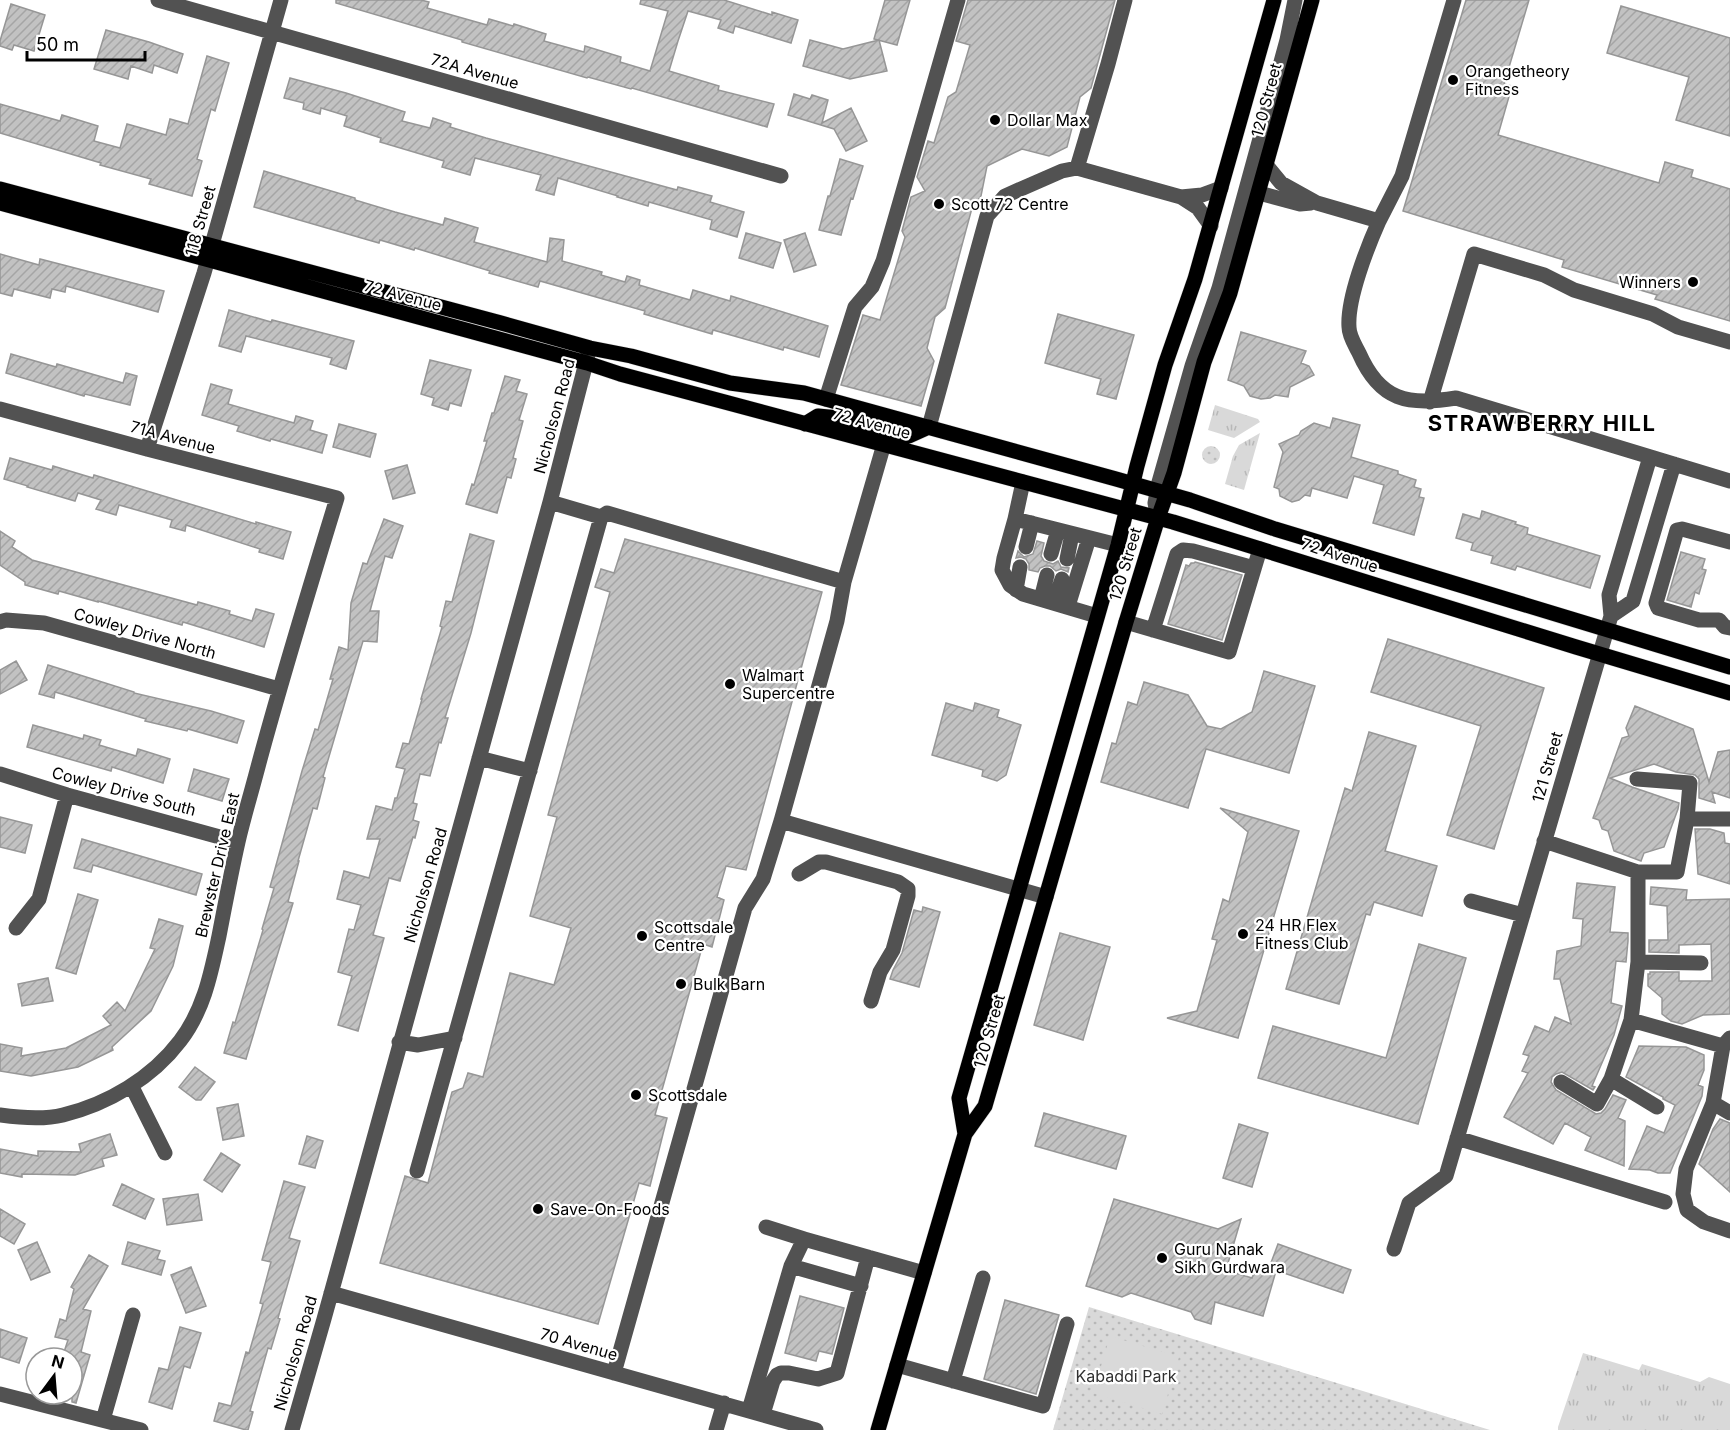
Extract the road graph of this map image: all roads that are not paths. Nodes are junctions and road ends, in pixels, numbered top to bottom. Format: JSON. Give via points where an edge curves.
{"nodes":[{"id":1,"x":158,"y":0,"type":"edge"},
{"id":2,"x":281,"y":0,"type":"edge"},
{"id":3,"x":958,"y":0,"type":"edge"},
{"id":4,"x":1125,"y":0,"type":"edge"},
{"id":5,"x":1274,"y":0,"type":"edge"},
{"id":6,"x":1295,"y":0,"type":"edge"},
{"id":7,"x":1312,"y":0,"type":"edge"},
{"id":8,"x":1454,"y":0,"type":"edge"},
{"id":9,"x":272,"y":32,"type":"junction"},
{"id":10,"x":1267,"y":166,"type":"junction"},
{"id":11,"x":1077,"y":168,"type":"junction"},
{"id":12,"x":781,"y":176,"type":"dead end"},
{"id":13,"x":1221,"y":188,"type":"junction"},
{"id":14,"x":0,"y":189,"type":"edge"},
{"id":15,"x":1259,"y":193,"type":"junction"},
{"id":16,"x":1181,"y":197,"type":"junction"},
{"id":17,"x":0,"y":203,"type":"edge"},
{"id":18,"x":1317,"y":203,"type":"junction"},
{"id":19,"x":1379,"y":221,"type":"junction"},
{"id":20,"x":1211,"y":226,"type":"junction"},
{"id":21,"x":209,"y":252,"type":"junction"},
{"id":22,"x":1730,"y":342,"type":"edge"},
{"id":23,"x":589,"y":356,"type":"junction"},
{"id":24,"x":826,"y":399,"type":"junction"},
{"id":25,"x":1430,"y":402,"type":"junction"},
{"id":26,"x":0,"y":409,"type":"edge"},
{"id":27,"x":805,"y":424,"type":"junction"},
{"id":28,"x":929,"y":427,"type":"junction"},
{"id":29,"x":884,"y":444,"type":"junction"},
{"id":30,"x":147,"y":449,"type":"junction"},
{"id":31,"x":1650,"y":457,"type":"junction"},
{"id":32,"x":1674,"y":464,"type":"junction"},
{"id":33,"x":1730,"y":481,"type":"edge"},
{"id":34,"x":1023,"y":482,"type":"junction"},
{"id":35,"x":1133,"y":484,"type":"junction"},
{"id":36,"x":1161,"y":492,"type":"junction"},
{"id":37,"x":337,"y":498,"type":"joint"},
{"id":38,"x":550,"y":502,"type":"junction"},
{"id":39,"x":1127,"y":510,"type":"junction"},
{"id":40,"x":601,"y":517,"type":"junction"},
{"id":41,"x":1158,"y":518,"type":"junction"},
{"id":42,"x":1015,"y":519,"type":"junction"},
{"id":43,"x":1032,"y":523,"type":"junction"},
{"id":44,"x":1065,"y":532,"type":"junction"},
{"id":45,"x":1089,"y":538,"type":"junction"},
{"id":46,"x":1730,"y":542,"type":"edge"},
{"id":47,"x":1118,"y":545,"type":"junction"},
{"id":48,"x":1026,"y":547,"type":"dead end"},
{"id":49,"x":1260,"y":549,"type":"junction"},
{"id":50,"x":1052,"y":554,"type":"dead end"},
{"id":51,"x":1067,"y":559,"type":"dead end"},
{"id":52,"x":1020,"y":567,"type":"dead end"},
{"id":53,"x":1254,"y":568,"type":"junction"},
{"id":54,"x":1047,"y":575,"type":"dead end"},
{"id":55,"x":1062,"y":579,"type":"dead end"},
{"id":56,"x":844,"y":582,"type":"junction"},
{"id":57,"x":1016,"y":590,"type":"junction"},
{"id":58,"x":1055,"y":603,"type":"junction"},
{"id":59,"x":1097,"y":616,"type":"junction"},
{"id":60,"x":0,"y":621,"type":"edge"},
{"id":61,"x":1126,"y":622,"type":"junction"},
{"id":62,"x":1609,"y":623,"type":"junction"},
{"id":63,"x":1724,"y":624,"type":"edge"},
{"id":64,"x":1153,"y":630,"type":"junction"},
{"id":65,"x":1599,"y":654,"type":"junction"},
{"id":66,"x":1730,"y":667,"type":"edge"},
{"id":67,"x":279,"y":689,"type":"junction"},
{"id":68,"x":1730,"y":693,"type":"edge"},
{"id":69,"x":479,"y":758,"type":"junction"},
{"id":70,"x":530,"y":771,"type":"junction"},
{"id":71,"x":0,"y":774,"type":"edge"},
{"id":72,"x":1637,"y":779,"type":"dead end"},
{"id":73,"x":67,"y":795,"type":"junction"},
{"id":74,"x":1687,"y":819,"type":"junction"},
{"id":75,"x":1730,"y":819,"type":"edge"},
{"id":76,"x":782,"y":821,"type":"junction"},
{"id":77,"x":1544,"y":841,"type":"junction"},
{"id":78,"x":238,"y":842,"type":"junction"},
{"id":79,"x":1638,"y":872,"type":"junction"},
{"id":80,"x":799,"y":874,"type":"dead end"},
{"id":81,"x":1019,"y":889,"type":"junction"},
{"id":82,"x":1046,"y":897,"type":"junction"},
{"id":83,"x":1471,"y":901,"type":"dead end"},
{"id":84,"x":1523,"y":915,"type":"junction"},
{"id":85,"x":16,"y":928,"type":"dead end"},
{"id":86,"x":1638,"y":962,"type":"junction"},
{"id":87,"x":1701,"y":963,"type":"dead end"},
{"id":88,"x":871,"y":1001,"type":"dead end"},
{"id":89,"x":1631,"y":1020,"type":"junction"},
{"id":90,"x":455,"y":1038,"type":"junction"},
{"id":91,"x":399,"y":1042,"type":"junction"},
{"id":92,"x":1726,"y":1042,"type":"edge"},
{"id":93,"x":1611,"y":1079,"type":"junction"},
{"id":94,"x":1562,"y":1082,"type":"dead end"},
{"id":95,"x":132,"y":1086,"type":"junction"},
{"id":96,"x":1713,"y":1103,"type":"junction"},
{"id":97,"x":1657,"y":1107,"type":"dead end"},
{"id":98,"x":1730,"y":1113,"type":"edge"},
{"id":99,"x":0,"y":1115,"type":"edge"},
{"id":100,"x":965,"y":1134,"type":"junction"},
{"id":101,"x":1457,"y":1138,"type":"junction"},
{"id":102,"x":165,"y":1153,"type":"dead end"},
{"id":103,"x":417,"y":1171,"type":"dead end"},
{"id":104,"x":1665,"y":1202,"type":"dead end"},
{"id":105,"x":766,"y":1227,"type":"dead end"},
{"id":106,"x":1730,"y":1231,"type":"edge"},
{"id":107,"x":804,"y":1239,"type":"junction"},
{"id":108,"x":1394,"y":1249,"type":"dead end"},
{"id":109,"x":868,"y":1257,"type":"junction"},
{"id":110,"x":795,"y":1267,"type":"junction"},
{"id":111,"x":924,"y":1273,"type":"junction"},
{"id":112,"x":983,"y":1278,"type":"dead end"},
{"id":113,"x":861,"y":1286,"type":"junction"},
{"id":114,"x":331,"y":1293,"type":"junction"},
{"id":115,"x":132,"y":1315,"type":"dead end"},
{"id":116,"x":1067,"y":1324,"type":"dead end"},
{"id":117,"x":897,"y":1365,"type":"junction"},
{"id":118,"x":614,"y":1372,"type":"junction"},
{"id":119,"x":953,"y":1380,"type":"junction"},
{"id":120,"x":0,"y":1394,"type":"edge"},
{"id":121,"x":724,"y":1403,"type":"junction"},
{"id":122,"x":756,"y":1412,"type":"junction"},
{"id":123,"x":103,"y":1420,"type":"junction"},
{"id":124,"x":141,"y":1430,"type":"edge"},
{"id":125,"x":292,"y":1430,"type":"edge"},
{"id":126,"x":716,"y":1430,"type":"edge"},
{"id":127,"x":816,"y":1430,"type":"edge"},
{"id":128,"x":878,"y":1430,"type":"edge"}],
"edges":[{"from":1,"to":9,"type":"street","name":"72A Avenue"},
{"from":2,"to":9,"type":"street","name":"118 Street"},
{"from":3,"to":24,"type":"street","via":[[883,261],[872,287],[855,307]]},
{"from":4,"to":11,"type":"street"},
{"from":5,"to":13,"type":"main road","name":"120 Street"},
{"from":6,"to":36,"type":"street","via":[[1219,288],[1192,366]]},
{"from":7,"to":10,"type":"main road","name":"120 Street"},
{"from":8,"to":19,"type":"street","via":[[1402,176]]},
{"from":9,"to":12,"type":"street","name":"72A Avenue"},
{"from":9,"to":21,"type":"street","name":"118 Street"},
{"from":10,"to":15,"type":"main road","name":"120 Street"},
{"from":10,"to":18,"type":"street","via":[[1281,183]]},
{"from":11,"to":16,"type":"street"},
{"from":11,"to":28,"type":"street","via":[[1005,196],[987,216]]},
{"from":13,"to":16,"type":"street"},
{"from":13,"to":20,"type":"main road","name":"120 Street"},
{"from":14,"to":21,"type":"main road","name":"72 Avenue"},
{"from":15,"to":18,"type":"street","via":[[1300,204]]},
{"from":15,"to":36,"type":"main road","name":"120 Street","via":[[1230,293],[1204,362],[1174,473]]},
{"from":16,"to":20,"type":"street","via":[[1198,208]]},
{"from":17,"to":21,"type":"main road","name":"72 Avenue"},
{"from":18,"to":19,"type":"street"},
{"from":19,"to":25,"type":"street","via":[[1351,303],[1348,330],[1372,378],[1385,390],[1391,395]]},
{"from":20,"to":35,"type":"main road","name":"120 Street","via":[[1165,365]]},
{"from":21,"to":23,"type":"main road","name":"72 Avenue"},
{"from":21,"to":30,"type":"street","name":"118 Street"},
{"from":22,"to":25,"type":"street","via":[[1574,290],[1545,275],[1474,254]]},
{"from":23,"to":24,"type":"main road","name":"72 Avenue","via":[[631,356],[730,383]]},
{"from":23,"to":27,"type":"main road","name":"72 Avenue","via":[[620,374]]},
{"from":23,"to":38,"type":"street","name":"Nicholson Road"},
{"from":24,"to":28,"type":"main road","name":"72 Avenue"},
{"from":25,"to":31,"type":"street","via":[[1456,398]]},
{"from":26,"to":30,"type":"street","name":"71A Avenue"},
{"from":27,"to":28,"type":"main road","via":[[818,416],[839,418],[909,436]]},
{"from":27,"to":29,"type":"main road","name":"72 Avenue"},
{"from":28,"to":35,"type":"main road","name":"72 Avenue"},
{"from":29,"to":34,"type":"main road","name":"72 Avenue"},
{"from":29,"to":56,"type":"street"},
{"from":30,"to":37,"type":"street","name":"71A Avenue"},
{"from":31,"to":32,"type":"street"},
{"from":31,"to":62,"type":"street","name":"121 Street","via":[[1609,595]]},
{"from":32,"to":33,"type":"street"},
{"from":32,"to":62,"type":"street","via":[[1633,601]]},
{"from":34,"to":39,"type":"main road","name":"72 Avenue"},
{"from":34,"to":42,"type":"street"},
{"from":35,"to":36,"type":"main road","name":"72 Avenue"},
{"from":35,"to":39,"type":"main road","name":"120 Street"},
{"from":36,"to":41,"type":"main road","name":"120 Street"},
{"from":36,"to":62,"type":"main road","name":"72 Avenue","via":[[1275,529]]},
{"from":37,"to":67,"type":"street","name":"Brewster Drive East"},
{"from":38,"to":40,"type":"street"},
{"from":38,"to":69,"type":"street","name":"Nicholson Road"},
{"from":39,"to":41,"type":"main road","name":"72 Avenue"},
{"from":39,"to":47,"type":"main road","name":"120 Street"},
{"from":40,"to":56,"type":"street","via":[[607,513]]},
{"from":40,"to":70,"type":"street"},
{"from":41,"to":49,"type":"main road","name":"72 Avenue"},
{"from":41,"to":61,"type":"main road","name":"120 Street"},
{"from":42,"to":43,"type":"street"},
{"from":42,"to":57,"type":"street","via":[[1002,570]]},
{"from":43,"to":44,"type":"street"},
{"from":43,"to":48,"type":"street"},
{"from":44,"to":45,"type":"street"},
{"from":44,"to":50,"type":"street"},
{"from":44,"to":51,"type":"street"},
{"from":45,"to":47,"type":"street"},
{"from":45,"to":58,"type":"street"},
{"from":46,"to":63,"type":"street","via":[[1677,530],[1656,603],[1658,608]]},
{"from":47,"to":59,"type":"main road","name":"120 Street"},
{"from":49,"to":53,"type":"street"},
{"from":49,"to":65,"type":"main road","name":"72 Avenue"},
{"from":52,"to":57,"type":"street"},
{"from":53,"to":64,"type":"street","via":[[1183,550],[1177,554]]},
{"from":53,"to":64,"type":"street","via":[[1230,652]]},
{"from":54,"to":58,"type":"street"},
{"from":55,"to":58,"type":"street"},
{"from":56,"to":76,"type":"street","via":[[837,621]]},
{"from":57,"to":58,"type":"street"},
{"from":58,"to":59,"type":"street"},
{"from":59,"to":81,"type":"main road","name":"120 Street"},
{"from":60,"to":67,"type":"street","name":"Cowley Drive North","via":[[44,624]]},
{"from":61,"to":64,"type":"street"},
{"from":61,"to":82,"type":"main road","name":"120 Street"},
{"from":62,"to":65,"type":"street","name":"121 Street"},
{"from":62,"to":66,"type":"main road","name":"72 Avenue"},
{"from":65,"to":68,"type":"main road","name":"72 Avenue"},
{"from":65,"to":77,"type":"street","name":"121 Street"},
{"from":67,"to":78,"type":"street","name":"Brewster Drive East"},
{"from":69,"to":70,"type":"street"},
{"from":69,"to":91,"type":"street","name":"Nicholson Road"},
{"from":70,"to":90,"type":"street"},
{"from":71,"to":73,"type":"street","name":"Cowley Drive South"},
{"from":72,"to":74,"type":"street","via":[[1690,783]]},
{"from":73,"to":78,"type":"street","name":"Cowley Drive South"},
{"from":73,"to":85,"type":"street","via":[[39,899]]},
{"from":74,"to":75,"type":"street"},
{"from":74,"to":79,"type":"street","via":[[1677,872]]},
{"from":76,"to":81,"type":"street"},
{"from":76,"to":118,"type":"street","via":[[763,879],[745,908]]},
{"from":77,"to":79,"type":"street"},
{"from":77,"to":84,"type":"street","name":"121 Street"},
{"from":78,"to":95,"type":"street","name":"Brewster Drive East","via":[[206,993],[181,1041]]},
{"from":79,"to":86,"type":"street"},
{"from":80,"to":88,"type":"street","via":[[826,862],[898,882],[908,889],[893,950],[880,972]]},
{"from":81,"to":82,"type":"street"},
{"from":81,"to":100,"type":"main road","name":"120 Street","via":[[958,1098]]},
{"from":82,"to":100,"type":"main road","name":"120 Street","via":[[986,1106]]},
{"from":83,"to":84,"type":"street"},
{"from":84,"to":101,"type":"street","name":"121 Street"},
{"from":86,"to":87,"type":"street"},
{"from":86,"to":89,"type":"street"},
{"from":89,"to":92,"type":"street"},
{"from":89,"to":93,"type":"street"},
{"from":90,"to":91,"type":"street","via":[[418,1045]]},
{"from":90,"to":103,"type":"street"},
{"from":91,"to":114,"type":"street","name":"Nicholson Road"},
{"from":92,"to":96,"type":"street"},
{"from":93,"to":94,"type":"street","via":[[1597,1104]]},
{"from":93,"to":97,"type":"street"},
{"from":95,"to":99,"type":"street","name":"Brewster Drive East","via":[[99,1103],[62,1115],[24,1119]]},
{"from":95,"to":102,"type":"street"},
{"from":96,"to":98,"type":"street"},
{"from":96,"to":106,"type":"street","via":[[1686,1169],[1683,1194],[1687,1210],[1704,1222]]},
{"from":100,"to":111,"type":"main road","name":"120 Street"},
{"from":101,"to":104,"type":"street"},
{"from":101,"to":108,"type":"street","name":"121 Street","via":[[1446,1176],[1409,1203]]},
{"from":105,"to":107,"type":"street"},
{"from":107,"to":109,"type":"street"},
{"from":107,"to":110,"type":"street"},
{"from":109,"to":111,"type":"street"},
{"from":109,"to":113,"type":"street"},
{"from":110,"to":113,"type":"street"},
{"from":110,"to":122,"type":"street","via":[[761,1366]]},
{"from":111,"to":117,"type":"main road","name":"120 Street"},
{"from":112,"to":119,"type":"street"},
{"from":113,"to":122,"type":"street","via":[[837,1373],[818,1379],[781,1373]]},
{"from":114,"to":118,"type":"street","name":"70 Avenue"},
{"from":114,"to":125,"type":"street","name":"Nicholson Road"},
{"from":115,"to":123,"type":"street"},
{"from":116,"to":119,"type":"street","via":[[1043,1406]]},
{"from":117,"to":119,"type":"street"},
{"from":117,"to":128,"type":"main road","name":"120 Street"},
{"from":118,"to":121,"type":"street","name":"70 Avenue"},
{"from":120,"to":123,"type":"street"},
{"from":121,"to":122,"type":"street","name":"70 Avenue"},
{"from":121,"to":126,"type":"street"},
{"from":122,"to":127,"type":"street","name":"70 Avenue"},
{"from":123,"to":124,"type":"street"}]}
